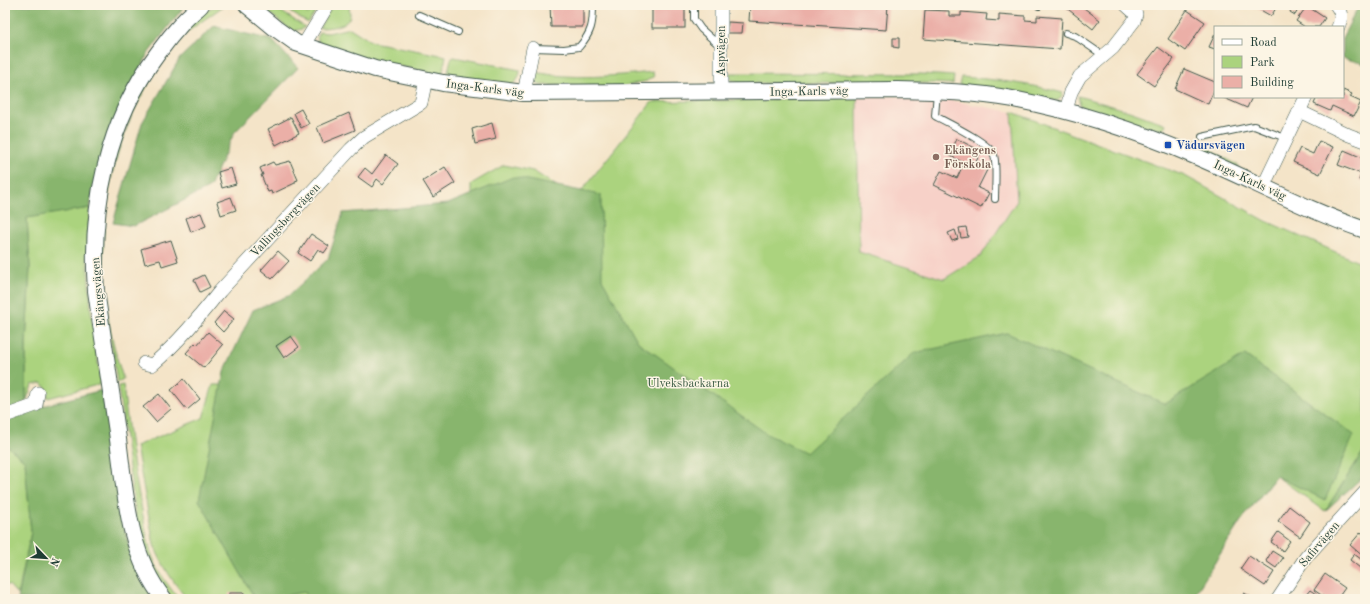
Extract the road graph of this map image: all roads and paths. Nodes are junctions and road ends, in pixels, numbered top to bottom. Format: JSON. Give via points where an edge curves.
{"nodes":[{"id":1,"x":201,"y":5,"type":"edge"},
{"id":2,"x":247,"y":5,"type":"edge"},
{"id":3,"x":328,"y":5,"type":"edge"},
{"id":4,"x":593,"y":5,"type":"edge"},
{"id":5,"x":694,"y":5,"type":"edge"},
{"id":6,"x":1126,"y":5,"type":"edge"},
{"id":7,"x":1336,"y":5,"type":"edge"},
{"id":8,"x":721,"y":10,"type":"dead end"},
{"id":9,"x":419,"y":15,"type":"dead end"},
{"id":10,"x":1338,"y":26,"type":"edge"},
{"id":11,"x":458,"y":32,"type":"dead end"},
{"id":12,"x":1066,"y":33,"type":"dead end"},
{"id":13,"x":303,"y":46,"type":"junction"},
{"id":14,"x":721,"y":46,"type":"junction"},
{"id":15,"x":533,"y":48,"type":"joint"},
{"id":16,"x":1104,"y":56,"type":"junction"},
{"id":17,"x":426,"y":79,"type":"junction"},
{"id":18,"x":937,"y":91,"type":"junction"},
{"id":19,"x":721,"y":92,"type":"junction"},
{"id":20,"x":524,"y":93,"type":"junction"},
{"id":21,"x":1306,"y":98,"type":"edge"},
{"id":22,"x":1066,"y":111,"type":"junction"},
{"id":23,"x":1299,"y":111,"type":"junction"},
{"id":24,"x":1280,"y":136,"type":"dead end"},
{"id":25,"x":1202,"y":137,"type":"dead end"},
{"id":26,"x":1365,"y":141,"type":"edge"},
{"id":27,"x":1263,"y":187,"type":"junction"},
{"id":28,"x":995,"y":199,"type":"dead end"},
{"id":29,"x":1365,"y":230,"type":"edge"},
{"id":30,"x":144,"y":363,"type":"dead end"},
{"id":31,"x":38,"y":393,"type":"dead end"},
{"id":32,"x":5,"y":416,"type":"edge"},
{"id":33,"x":1365,"y":492,"type":"edge"},
{"id":34,"x":164,"y":599,"type":"edge"},
{"id":35,"x":1278,"y":599,"type":"edge"}],
"edges":[{"from":1,"to":34,"type":"street","name":"Ekängsvägen","via":[[157,54],[125,109],[102,180],[95,237],[96,291],[128,509],[138,552]]},
{"from":2,"to":13,"type":"street","name":"Inga-Karls väg","via":[[275,28]]},
{"from":3,"to":13,"type":"street"},
{"from":4,"to":15,"type":"lane","via":[[592,27],[579,47]]},
{"from":5,"to":14,"type":"lane","via":[[694,19],[700,29]]},
{"from":6,"to":16,"type":"street","via":[[1136,14],[1134,21]]},
{"from":7,"to":10,"type":"street","via":[[1341,18]]},
{"from":8,"to":14,"type":"street","name":"Aspvägen"},
{"from":9,"to":11,"type":"lane"},
{"from":12,"to":16,"type":"lane","via":[[1075,36]]},
{"from":13,"to":17,"type":"street","name":"Inga-Karls väg","via":[[375,69]]},
{"from":14,"to":19,"type":"street","name":"Aspvägen"},
{"from":15,"to":20,"type":"street"},
{"from":16,"to":22,"type":"street","via":[[1080,76],[1070,92]]},
{"from":17,"to":20,"type":"street","name":"Inga-Karls väg","via":[[443,84]]},
{"from":17,"to":30,"type":"street","name":"Vallingsbergvägen","via":[[421,103],[364,137],[351,149],[220,291],[168,352],[152,365]]},
{"from":18,"to":19,"type":"street","name":"Inga-Karls väg"},
{"from":18,"to":22,"type":"street","name":"Inga-Karls väg","via":[[1012,99]]},
{"from":18,"to":28,"type":"lane","via":[[932,117],[980,141],[994,155]]},
{"from":19,"to":20,"type":"street","name":"Inga-Karls väg"},
{"from":21,"to":23,"type":"street"},
{"from":22,"to":27,"type":"street","name":"Inga-Karls väg","via":[[1168,144]]},
{"from":23,"to":26,"type":"street"},
{"from":23,"to":27,"type":"street"},
{"from":24,"to":25,"type":"lane","via":[[1254,126]]},
{"from":27,"to":29,"type":"street","name":"Inga-Karls väg"},
{"from":31,"to":32,"type":"street","via":[[36,405]]},
{"from":33,"to":35,"type":"street","name":"Safirvägen","via":[[1306,557]]}]}
